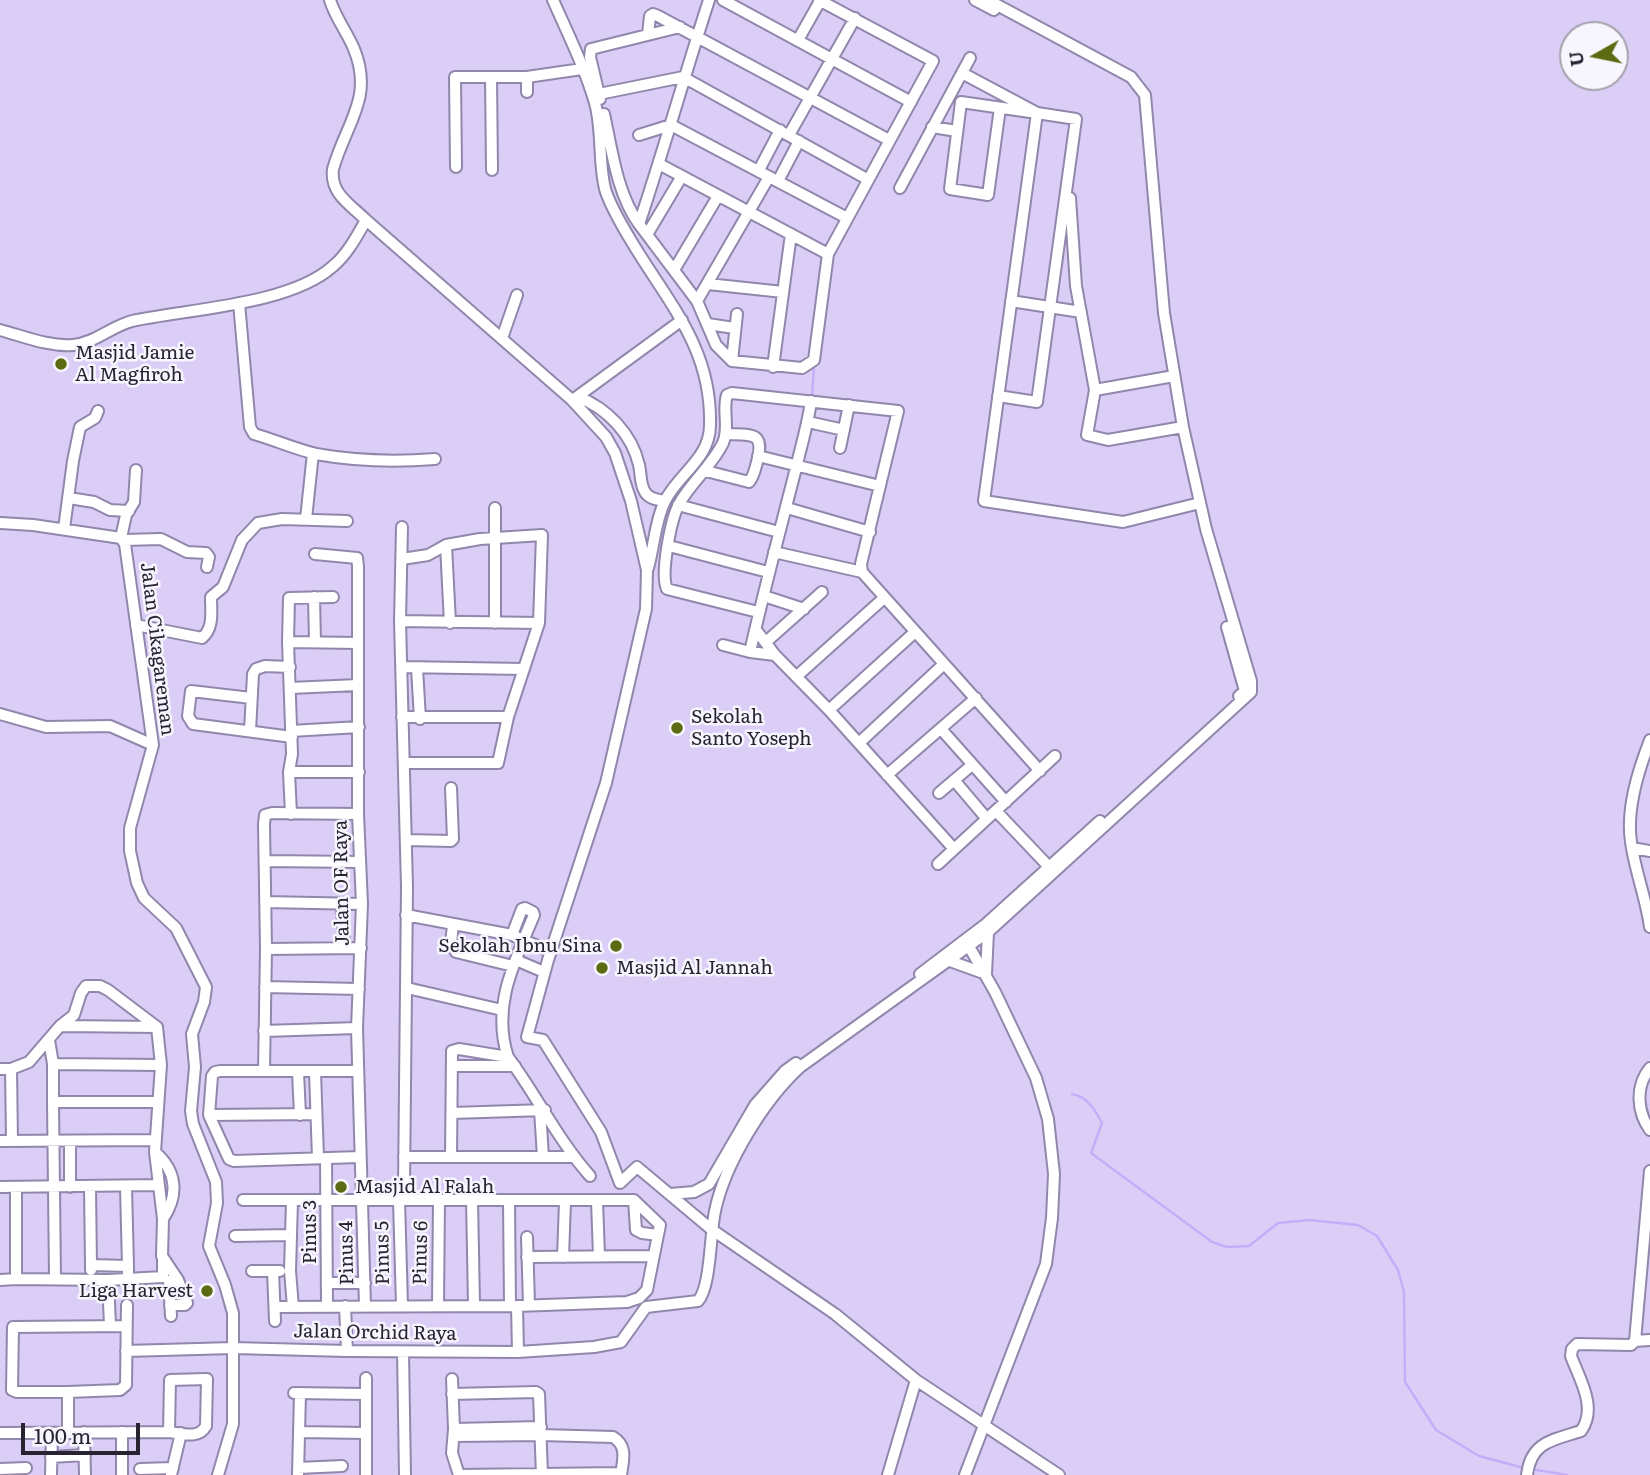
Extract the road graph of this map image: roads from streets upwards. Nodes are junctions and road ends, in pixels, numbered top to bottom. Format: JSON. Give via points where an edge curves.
{"nodes":[{"id":1,"x":330,"y":0,"type":"edge"},
{"id":2,"x":553,"y":0,"type":"edge"},
{"id":3,"x":709,"y":0,"type":"edge"},
{"id":4,"x":723,"y":0,"type":"edge"},
{"id":5,"x":819,"y":0,"type":"edge"},
{"id":6,"x":975,"y":0,"type":"edge"},
{"id":7,"x":988,"y":0,"type":"edge"},
{"id":8,"x":841,"y":5,"type":"edge"},
{"id":9,"x":855,"y":18,"type":"junction"},
{"id":10,"x":680,"y":27,"type":"junction"},
{"id":11,"x":648,"y":34,"type":"junction"},
{"id":12,"x":697,"y":36,"type":"junction"},
{"id":13,"x":798,"y":40,"type":"junction"},
{"id":14,"x":833,"y":58,"type":"junction"},
{"id":15,"x":970,"y":58,"type":"dead end"},
{"id":16,"x":582,"y":69,"type":"junction"},
{"id":17,"x":962,"y":73,"type":"junction"},
{"id":18,"x":491,"y":77,"type":"junction"},
{"id":19,"x":527,"y":77,"type":"junction"},
{"id":20,"x":683,"y":77,"type":"junction"},
{"id":21,"x":527,"y":92,"type":"dead end"},
{"id":22,"x":599,"y":94,"type":"junction"},
{"id":23,"x":810,"y":96,"type":"junction"},
{"id":24,"x":1142,"y":97,"type":"junction"},
{"id":25,"x":911,"y":102,"type":"junction"},
{"id":26,"x":1000,"y":108,"type":"junction"},
{"id":27,"x":1037,"y":113,"type":"junction"},
{"id":28,"x":671,"y":125,"type":"junction"},
{"id":29,"x":932,"y":127,"type":"junction"},
{"id":30,"x":655,"y":131,"type":"junction"},
{"id":31,"x":957,"y":131,"type":"junction"},
{"id":32,"x":639,"y":135,"type":"dead end"},
{"id":33,"x":789,"y":135,"type":"junction"},
{"id":34,"x":889,"y":140,"type":"junction"},
{"id":35,"x":664,"y":147,"type":"junction"},
{"id":36,"x":659,"y":164,"type":"junction"},
{"id":37,"x":456,"y":167,"type":"dead end"},
{"id":38,"x":492,"y":170,"type":"dead end"},
{"id":39,"x":759,"y":170,"type":"junction"},
{"id":40,"x":1069,"y":175,"type":"junction"},
{"id":41,"x":682,"y":176,"type":"junction"},
{"id":42,"x":774,"y":179,"type":"junction"},
{"id":43,"x":867,"y":179,"type":"junction"},
{"id":44,"x":900,"y":188,"type":"dead end"},
{"id":45,"x":718,"y":196,"type":"junction"},
{"id":46,"x":750,"y":212,"type":"junction"},
{"id":47,"x":847,"y":218,"type":"junction"},
{"id":48,"x":366,"y":220,"type":"junction"},
{"id":49,"x":639,"y":224,"type":"junction"},
{"id":50,"x":648,"y":233,"type":"junction"},
{"id":51,"x":791,"y":234,"type":"junction"},
{"id":52,"x":828,"y":254,"type":"junction"},
{"id":53,"x":674,"y":270,"type":"junction"},
{"id":54,"x":708,"y":284,"type":"junction"},
{"id":55,"x":783,"y":292,"type":"junction"},
{"id":56,"x":517,"y":295,"type":"dead end"},
{"id":57,"x":697,"y":301,"type":"junction"},
{"id":58,"x":1011,"y":301,"type":"junction"},
{"id":59,"x":239,"y":303,"type":"junction"},
{"id":60,"x":1050,"y":307,"type":"junction"},
{"id":61,"x":1081,"y":312,"type":"junction"},
{"id":62,"x":737,"y":314,"type":"dead end"},
{"id":63,"x":682,"y":320,"type":"junction"},
{"id":64,"x":708,"y":324,"type":"junction"},
{"id":65,"x":734,"y":328,"type":"junction"},
{"id":66,"x":0,"y":330,"type":"edge"},
{"id":67,"x":502,"y":338,"type":"junction"},
{"id":68,"x":732,"y":361,"type":"junction"},
{"id":69,"x":773,"y":366,"type":"junction"},
{"id":70,"x":1172,"y":377,"type":"junction"},
{"id":71,"x":1095,"y":390,"type":"junction"},
{"id":72,"x":998,"y":396,"type":"junction"},
{"id":73,"x":575,"y":399,"type":"junction"},
{"id":74,"x":811,"y":401,"type":"junction"},
{"id":75,"x":849,"y":405,"type":"junction"},
{"id":76,"x":99,"y":411,"type":"dead end"},
{"id":77,"x":808,"y":422,"type":"junction"},
{"id":78,"x":1181,"y":427,"type":"junction"},
{"id":79,"x":844,"y":430,"type":"junction"},
{"id":80,"x":726,"y":434,"type":"junction"},
{"id":81,"x":840,"y":448,"type":"dead end"},
{"id":82,"x":313,"y":453,"type":"junction"},
{"id":83,"x":758,"y":456,"type":"junction"},
{"id":84,"x":435,"y":459,"type":"dead end"},
{"id":85,"x":796,"y":465,"type":"junction"},
{"id":86,"x":136,"y":470,"type":"dead end"},
{"id":87,"x":706,"y":471,"type":"junction"},
{"id":88,"x":880,"y":486,"type":"junction"},
{"id":89,"x":69,"y":498,"type":"junction"},
{"id":90,"x":664,"y":501,"type":"junction"},
{"id":91,"x":1198,"y":503,"type":"junction"},
{"id":92,"x":678,"y":505,"type":"junction"},
{"id":93,"x":495,"y":508,"type":"dead end"},
{"id":94,"x":787,"y":508,"type":"junction"},
{"id":95,"x":129,"y":511,"type":"junction"},
{"id":96,"x":306,"y":519,"type":"junction"},
{"id":97,"x":347,"y":521,"type":"dead end"},
{"id":98,"x":0,"y":523,"type":"edge"},
{"id":99,"x":402,"y":527,"type":"dead end"},
{"id":100,"x":64,"y":529,"type":"junction"},
{"id":101,"x":779,"y":532,"type":"junction"},
{"id":102,"x":870,"y":532,"type":"junction"},
{"id":103,"x":495,"y":537,"type":"junction"},
{"id":104,"x":122,"y":539,"type":"junction"},
{"id":105,"x":446,"y":545,"type":"junction"},
{"id":106,"x":669,"y":546,"type":"junction"},
{"id":107,"x":774,"y":552,"type":"junction"},
{"id":108,"x":315,"y":554,"type":"dead end"},
{"id":109,"x":402,"y":559,"type":"junction"},
{"id":110,"x":207,"y":567,"type":"dead end"},
{"id":111,"x":647,"y":570,"type":"junction"},
{"id":112,"x":768,"y":572,"type":"junction"},
{"id":113,"x":862,"y":572,"type":"junction"},
{"id":114,"x":822,"y":592,"type":"dead end"},
{"id":115,"x":764,"y":596,"type":"junction"},
{"id":116,"x":314,"y":597,"type":"junction"},
{"id":117,"x":333,"y":597,"type":"dead end"},
{"id":118,"x":884,"y":598,"type":"junction"},
{"id":119,"x":804,"y":609,"type":"junction"},
{"id":120,"x":758,"y":612,"type":"junction"},
{"id":121,"x":400,"y":621,"type":"junction"},
{"id":122,"x":450,"y":623,"type":"junction"},
{"id":123,"x":495,"y":623,"type":"junction"},
{"id":124,"x":539,"y":623,"type":"junction"},
{"id":125,"x":136,"y":625,"type":"junction"},
{"id":126,"x":756,"y":630,"type":"junction"},
{"id":127,"x":915,"y":632,"type":"junction"},
{"id":128,"x":288,"y":642,"type":"junction"},
{"id":129,"x":315,"y":642,"type":"junction"},
{"id":130,"x":766,"y":642,"type":"junction"},
{"id":131,"x":358,"y":643,"type":"junction"},
{"id":132,"x":723,"y":645,"type":"dead end"},
{"id":133,"x":750,"y":652,"type":"junction"},
{"id":134,"x":775,"y":654,"type":"junction"},
{"id":135,"x":944,"y":664,"type":"junction"},
{"id":136,"x":290,"y":667,"type":"junction"},
{"id":137,"x":402,"y":667,"type":"junction"},
{"id":138,"x":417,"y":668,"type":"junction"},
{"id":139,"x":524,"y":669,"type":"junction"},
{"id":140,"x":797,"y":676,"type":"junction"},
{"id":141,"x":358,"y":685,"type":"junction"},
{"id":142,"x":290,"y":688,"type":"junction"},
{"id":143,"x":251,"y":698,"type":"junction"},
{"id":144,"x":976,"y":698,"type":"junction"},
{"id":145,"x":829,"y":710,"type":"junction"},
{"id":146,"x":0,"y":714,"type":"edge"},
{"id":147,"x":402,"y":717,"type":"junction"},
{"id":148,"x":508,"y":718,"type":"junction"},
{"id":149,"x":420,"y":719,"type":"junction"},
{"id":150,"x":359,"y":727,"type":"junction"},
{"id":151,"x":941,"y":729,"type":"junction"},
{"id":152,"x":250,"y":731,"type":"junction"},
{"id":153,"x":291,"y":734,"type":"junction"},
{"id":154,"x":1650,"y":740,"type":"edge"},
{"id":155,"x":859,"y":743,"type":"junction"},
{"id":156,"x":153,"y":745,"type":"junction"},
{"id":157,"x":1055,"y":756,"type":"dead end"},
{"id":158,"x":405,"y":763,"type":"junction"},
{"id":159,"x":972,"y":765,"type":"junction"},
{"id":160,"x":1040,"y":771,"type":"junction"},
{"id":161,"x":289,"y":772,"type":"junction"},
{"id":162,"x":359,"y":772,"type":"junction"},
{"id":163,"x":887,"y":775,"type":"junction"},
{"id":164,"x":954,"y":780,"type":"junction"},
{"id":165,"x":451,"y":788,"type":"dead end"},
{"id":166,"x":939,"y":793,"type":"dead end"},
{"id":167,"x":1006,"y":802,"type":"junction"},
{"id":168,"x":292,"y":814,"type":"junction"},
{"id":169,"x":358,"y":814,"type":"junction"},
{"id":170,"x":991,"y":815,"type":"junction"},
{"id":171,"x":406,"y":841,"type":"junction"},
{"id":172,"x":1632,"y":848,"type":"junction"},
{"id":173,"x":954,"y":849,"type":"junction"},
{"id":174,"x":1650,"y":851,"type":"edge"},
{"id":175,"x":266,"y":861,"type":"junction"},
{"id":176,"x":360,"y":862,"type":"junction"},
{"id":177,"x":938,"y":864,"type":"dead end"},
{"id":178,"x":1051,"y":870,"type":"junction"},
{"id":179,"x":266,"y":902,"type":"junction"},
{"id":180,"x":342,"y":904,"type":"junction"},
{"id":181,"x":362,"y":904,"type":"junction"},
{"id":182,"x":406,"y":915,"type":"junction"},
{"id":183,"x":453,"y":925,"type":"junction"},
{"id":184,"x":1650,"y":927,"type":"edge"},
{"id":185,"x":988,"y":932,"type":"junction"},
{"id":186,"x":517,"y":938,"type":"junction"},
{"id":187,"x":968,"y":943,"type":"junction"},
{"id":188,"x":266,"y":948,"type":"junction"},
{"id":189,"x":344,"y":948,"type":"junction"},
{"id":190,"x":361,"y":948,"type":"junction"},
{"id":191,"x":551,"y":952,"type":"junction"},
{"id":192,"x":950,"y":961,"type":"junction"},
{"id":193,"x":515,"y":963,"type":"junction"},
{"id":194,"x":544,"y":972,"type":"junction"},
{"id":195,"x":986,"y":974,"type":"junction"},
{"id":196,"x":265,"y":987,"type":"junction"},
{"id":197,"x":407,"y":988,"type":"junction"},
{"id":198,"x":359,"y":989,"type":"junction"},
{"id":199,"x":502,"y":1010,"type":"junction"},
{"id":200,"x":60,"y":1026,"type":"junction"},
{"id":201,"x":157,"y":1027,"type":"junction"},
{"id":202,"x":357,"y":1028,"type":"junction"},
{"id":203,"x":264,"y":1031,"type":"junction"},
{"id":204,"x":50,"y":1040,"type":"junction"},
{"id":205,"x":511,"y":1061,"type":"junction"},
{"id":206,"x":53,"y":1064,"type":"junction"},
{"id":207,"x":161,"y":1065,"type":"junction"},
{"id":208,"x":452,"y":1066,"type":"junction"},
{"id":209,"x":1650,"y":1068,"type":"edge"},
{"id":210,"x":6,"y":1069,"type":"edge"},
{"id":211,"x":264,"y":1071,"type":"junction"},
{"id":212,"x":358,"y":1071,"type":"junction"},
{"id":213,"x":298,"y":1072,"type":"junction"},
{"id":214,"x":315,"y":1072,"type":"junction"},
{"id":215,"x":53,"y":1102,"type":"junction"},
{"id":216,"x":158,"y":1102,"type":"junction"},
{"id":217,"x":542,"y":1110,"type":"junction"},
{"id":218,"x":452,"y":1113,"type":"junction"},
{"id":219,"x":316,"y":1114,"type":"junction"},
{"id":220,"x":209,"y":1115,"type":"junction"},
{"id":221,"x":300,"y":1115,"type":"junction"},
{"id":222,"x":1650,"y":1130,"type":"edge"},
{"id":223,"x":54,"y":1140,"type":"junction"},
{"id":224,"x":156,"y":1140,"type":"junction"},
{"id":225,"x":6,"y":1141,"type":"edge"},
{"id":226,"x":70,"y":1142,"type":"junction"},
{"id":227,"x":155,"y":1152,"type":"junction"},
{"id":228,"x":360,"y":1157,"type":"junction"},
{"id":229,"x":404,"y":1157,"type":"junction"},
{"id":230,"x":452,"y":1157,"type":"junction"},
{"id":231,"x":543,"y":1157,"type":"junction"},
{"id":232,"x":572,"y":1157,"type":"junction"},
{"id":233,"x":322,"y":1158,"type":"junction"},
{"id":234,"x":1650,"y":1171,"type":"edge"},
{"id":235,"x":590,"y":1176,"type":"dead end"},
{"id":236,"x":158,"y":1185,"type":"junction"},
{"id":237,"x":0,"y":1187,"type":"edge"},
{"id":238,"x":16,"y":1187,"type":"junction"},
{"id":239,"x":54,"y":1187,"type":"junction"},
{"id":240,"x":70,"y":1187,"type":"junction"},
{"id":241,"x":90,"y":1187,"type":"junction"},
{"id":242,"x":126,"y":1187,"type":"junction"},
{"id":243,"x":404,"y":1187,"type":"dead end"},
{"id":244,"x":704,"y":1188,"type":"junction"},
{"id":245,"x":670,"y":1194,"type":"junction"},
{"id":246,"x":718,"y":1198,"type":"junction"},
{"id":247,"x":363,"y":1199,"type":"junction"},
{"id":248,"x":472,"y":1199,"type":"junction"},
{"id":249,"x":243,"y":1200,"type":"dead end"},
{"id":250,"x":292,"y":1200,"type":"junction"},
{"id":251,"x":327,"y":1200,"type":"junction"},
{"id":252,"x":399,"y":1200,"type":"junction"},
{"id":253,"x":439,"y":1200,"type":"junction"},
{"id":254,"x":634,"y":1200,"type":"junction"},
{"id":255,"x":509,"y":1201,"type":"junction"},
{"id":256,"x":597,"y":1201,"type":"junction"},
{"id":257,"x":565,"y":1202,"type":"junction"},
{"id":258,"x":163,"y":1219,"type":"junction"},
{"id":259,"x":711,"y":1229,"type":"junction"},
{"id":260,"x":658,"y":1235,"type":"junction"},
{"id":261,"x":235,"y":1236,"type":"dead end"},
{"id":262,"x":290,"y":1236,"type":"junction"},
{"id":263,"x":509,"y":1237,"type":"junction"},
{"id":264,"x":599,"y":1256,"type":"junction"},
{"id":265,"x":652,"y":1256,"type":"junction"},
{"id":266,"x":527,"y":1257,"type":"junction"},
{"id":267,"x":563,"y":1257,"type":"junction"},
{"id":268,"x":91,"y":1265,"type":"junction"},
{"id":269,"x":128,"y":1266,"type":"junction"},
{"id":270,"x":252,"y":1271,"type":"dead end"},
{"id":271,"x":290,"y":1271,"type":"junction"},
{"id":272,"x":273,"y":1272,"type":"junction"},
{"id":273,"x":55,"y":1278,"type":"junction"},
{"id":274,"x":16,"y":1279,"type":"junction"},
{"id":275,"x":90,"y":1279,"type":"junction"},
{"id":276,"x":128,"y":1279,"type":"junction"},
{"id":277,"x":170,"y":1279,"type":"junction"},
{"id":278,"x":0,"y":1280,"type":"edge"},
{"id":279,"x":108,"y":1280,"type":"junction"},
{"id":280,"x":327,"y":1283,"type":"junction"},
{"id":281,"x":365,"y":1283,"type":"junction"},
{"id":282,"x":127,"y":1305,"type":"dead end"},
{"id":283,"x":474,"y":1305,"type":"junction"},
{"id":284,"x":519,"y":1305,"type":"junction"},
{"id":285,"x":327,"y":1306,"type":"junction"},
{"id":286,"x":345,"y":1306,"type":"junction"},
{"id":287,"x":365,"y":1306,"type":"junction"},
{"id":288,"x":402,"y":1306,"type":"junction"},
{"id":289,"x":438,"y":1306,"type":"junction"},
{"id":290,"x":275,"y":1307,"type":"junction"},
{"id":291,"x":293,"y":1307,"type":"junction"},
{"id":292,"x":275,"y":1321,"type":"dead end"},
{"id":293,"x":110,"y":1325,"type":"junction"},
{"id":294,"x":126,"y":1326,"type":"junction"},
{"id":295,"x":0,"y":1329,"type":"edge"},
{"id":296,"x":13,"y":1329,"type":"junction"},
{"id":297,"x":1650,"y":1340,"type":"edge"},
{"id":298,"x":1635,"y":1341,"type":"junction"},
{"id":299,"x":233,"y":1348,"type":"junction"},
{"id":300,"x":126,"y":1351,"type":"junction"},
{"id":301,"x":347,"y":1352,"type":"junction"},
{"id":302,"x":402,"y":1352,"type":"junction"},
{"id":303,"x":519,"y":1352,"type":"junction"},
{"id":304,"x":366,"y":1378,"type":"dead end"},
{"id":305,"x":452,"y":1379,"type":"dead end"},
{"id":306,"x":916,"y":1380,"type":"junction"},
{"id":307,"x":68,"y":1392,"type":"junction"},
{"id":308,"x":365,"y":1394,"type":"junction"},
{"id":309,"x":452,"y":1394,"type":"junction"},
{"id":310,"x":984,"y":1426,"type":"junction"},
{"id":311,"x":541,"y":1431,"type":"junction"},
{"id":312,"x":84,"y":1432,"type":"junction"},
{"id":313,"x":122,"y":1432,"type":"junction"},
{"id":314,"x":169,"y":1432,"type":"junction"},
{"id":315,"x":454,"y":1432,"type":"junction"},
{"id":316,"x":0,"y":1433,"type":"edge"},
{"id":317,"x":52,"y":1433,"type":"junction"},
{"id":318,"x":68,"y":1433,"type":"junction"},
{"id":319,"x":181,"y":1433,"type":"junction"},
{"id":320,"x":299,"y":1433,"type":"junction"},
{"id":321,"x":366,"y":1433,"type":"junction"},
{"id":322,"x":85,"y":1455,"type":"junction"},
{"id":323,"x":51,"y":1457,"type":"junction"},
{"id":324,"x":342,"y":1466,"type":"dead end"},
{"id":325,"x":26,"y":1468,"type":"dead end"},
{"id":326,"x":140,"y":1469,"type":"dead end"},
{"id":327,"x":8,"y":1471,"type":"edge"},
{"id":328,"x":172,"y":1471,"type":"edge"},
{"id":329,"x":328,"y":1471,"type":"edge"},
{"id":330,"x":1528,"y":1471,"type":"edge"},
{"id":331,"x":154,"y":1472,"type":"edge"},
{"id":332,"x":298,"y":1472,"type":"edge"},
{"id":333,"x":621,"y":1474,"type":"edge"},
{"id":334,"x":51,"y":1475,"type":"edge"},
{"id":335,"x":85,"y":1475,"type":"edge"},
{"id":336,"x":122,"y":1475,"type":"edge"},
{"id":337,"x":218,"y":1475,"type":"edge"},
{"id":338,"x":366,"y":1475,"type":"edge"},
{"id":339,"x":405,"y":1475,"type":"edge"},
{"id":340,"x":459,"y":1475,"type":"edge"},
{"id":341,"x":542,"y":1475,"type":"edge"},
{"id":342,"x":888,"y":1475,"type":"edge"},
{"id":343,"x":965,"y":1475,"type":"edge"},
{"id":344,"x":1059,"y":1475,"type":"edge"}],
"edges":[{"from":1,"to":48,"type":"street","via":[[362,73],[362,93],[336,157],[332,180],[341,196]]},
{"from":2,"to":16,"type":"street"},
{"from":3,"to":12,"type":"street"},
{"from":4,"to":13,"type":"street"},
{"from":5,"to":8,"type":"street"},
{"from":5,"to":13,"type":"street"},
{"from":6,"to":24,"type":"street","via":[[1129,85]]},
{"from":7,"to":24,"type":"street","via":[[1131,77]]},
{"from":8,"to":9,"type":"street"},
{"from":9,"to":14,"type":"street"},
{"from":9,"to":25,"type":"street","via":[[933,61]]},
{"from":10,"to":11,"type":"street"},
{"from":10,"to":11,"type":"street","via":[[651,14]]},
{"from":10,"to":12,"type":"street"},
{"from":11,"to":22,"type":"street","via":[[591,48]]},
{"from":12,"to":20,"type":"street"},
{"from":12,"to":23,"type":"street"},
{"from":13,"to":14,"type":"street"},
{"from":14,"to":23,"type":"street"},
{"from":14,"to":25,"type":"street"},
{"from":15,"to":17,"type":"street"},
{"from":16,"to":19,"type":"street"},
{"from":16,"to":63,"type":"street","via":[[599,124],[605,190],[621,224]]},
{"from":17,"to":27,"type":"street"},
{"from":17,"to":29,"type":"street"},
{"from":18,"to":19,"type":"street"},
{"from":18,"to":37,"type":"street","via":[[455,77]]},
{"from":18,"to":38,"type":"street"},
{"from":19,"to":21,"type":"street"},
{"from":20,"to":22,"type":"street"},
{"from":20,"to":28,"type":"street"},
{"from":20,"to":33,"type":"street"},
{"from":22,"to":49,"type":"street","via":[[623,194]]},
{"from":23,"to":33,"type":"street"},
{"from":23,"to":34,"type":"street"},
{"from":24,"to":70,"type":"street","via":[[1159,313]]},
{"from":25,"to":34,"type":"street"},
{"from":26,"to":27,"type":"street"},
{"from":26,"to":31,"type":"street","via":[[961,102]]},
{"from":26,"to":31,"type":"street","via":[[988,195],[950,189]]},
{"from":27,"to":40,"type":"street","via":[[1076,119]]},
{"from":27,"to":58,"type":"street"},
{"from":28,"to":30,"type":"street"},
{"from":28,"to":35,"type":"street"},
{"from":28,"to":39,"type":"street"},
{"from":29,"to":31,"type":"street"},
{"from":29,"to":44,"type":"street"},
{"from":30,"to":32,"type":"street"},
{"from":30,"to":35,"type":"street"},
{"from":33,"to":39,"type":"street"},
{"from":33,"to":42,"type":"street"},
{"from":33,"to":43,"type":"street"},
{"from":34,"to":43,"type":"street"},
{"from":35,"to":36,"type":"street"},
{"from":36,"to":41,"type":"street"},
{"from":36,"to":49,"type":"street"},
{"from":39,"to":42,"type":"street"},
{"from":40,"to":60,"type":"street"},
{"from":40,"to":61,"type":"street"},
{"from":41,"to":45,"type":"street"},
{"from":41,"to":50,"type":"street"},
{"from":42,"to":46,"type":"street"},
{"from":42,"to":47,"type":"street"},
{"from":43,"to":47,"type":"street"},
{"from":45,"to":46,"type":"street"},
{"from":45,"to":53,"type":"street"},
{"from":46,"to":51,"type":"street"},
{"from":46,"to":54,"type":"street"},
{"from":47,"to":52,"type":"street"},
{"from":48,"to":59,"type":"street","via":[[351,246],[324,273],[279,293]]},
{"from":48,"to":67,"type":"street"},
{"from":49,"to":50,"type":"street"},
{"from":50,"to":53,"type":"street"},
{"from":51,"to":52,"type":"street"},
{"from":51,"to":55,"type":"street"},
{"from":52,"to":69,"type":"street","via":[[814,360],[802,368]]},
{"from":53,"to":57,"type":"street"},
{"from":54,"to":55,"type":"street"},
{"from":54,"to":57,"type":"street"},
{"from":55,"to":69,"type":"street"},
{"from":56,"to":67,"type":"street"},
{"from":57,"to":64,"type":"street"},
{"from":58,"to":60,"type":"street"},
{"from":58,"to":72,"type":"street"},
{"from":59,"to":66,"type":"street","via":[[125,323],[71,346]]},
{"from":59,"to":82,"type":"street","via":[[250,427],[254,434]]},
{"from":60,"to":61,"type":"street"},
{"from":60,"to":72,"type":"street","via":[[1037,402]]},
{"from":61,"to":71,"type":"street"},
{"from":62,"to":65,"type":"street"},
{"from":63,"to":73,"type":"street"},
{"from":63,"to":90,"type":"street","via":[[705,372],[710,428],[701,456]]},
{"from":64,"to":65,"type":"street"},
{"from":64,"to":68,"type":"street","via":[[716,345]]},
{"from":65,"to":68,"type":"street"},
{"from":67,"to":73,"type":"street"},
{"from":68,"to":69,"type":"street"},
{"from":70,"to":71,"type":"street"},
{"from":70,"to":78,"type":"street"},
{"from":71,"to":78,"type":"street","via":[[1087,436],[1108,440]]},
{"from":72,"to":91,"type":"street","via":[[984,501],[1124,522]]},
{"from":73,"to":90,"type":"street","via":[[593,403],[615,422],[631,442],[645,493]]},
{"from":73,"to":111,"type":"street","via":[[615,453]]},
{"from":74,"to":75,"type":"street"},
{"from":74,"to":77,"type":"street"},
{"from":74,"to":80,"type":"street","via":[[728,394]]},
{"from":75,"to":79,"type":"street"},
{"from":75,"to":88,"type":"street","via":[[898,411]]},
{"from":76,"to":89,"type":"street","via":[[80,427]]},
{"from":77,"to":79,"type":"street"},
{"from":77,"to":85,"type":"street"},
{"from":78,"to":91,"type":"street"},
{"from":79,"to":81,"type":"street"},
{"from":80,"to":83,"type":"street","via":[[757,437],[761,446]]},
{"from":80,"to":87,"type":"street"},
{"from":82,"to":84,"type":"street","via":[[398,462]]},
{"from":82,"to":96,"type":"street"},
{"from":83,"to":85,"type":"street"},
{"from":83,"to":87,"type":"street","via":[[748,482]]},
{"from":85,"to":88,"type":"street"},
{"from":85,"to":94,"type":"street"},
{"from":86,"to":95,"type":"street"},
{"from":87,"to":92,"type":"street"},
{"from":88,"to":102,"type":"street"},
{"from":89,"to":95,"type":"street"},
{"from":89,"to":100,"type":"street"},
{"from":90,"to":111,"type":"street"},
{"from":91,"to":178,"type":"street","via":[[1248,691]]},
{"from":92,"to":101,"type":"street"},
{"from":92,"to":106,"type":"street"},
{"from":93,"to":103,"type":"street"},
{"from":94,"to":101,"type":"street"},
{"from":94,"to":102,"type":"street"},
{"from":95,"to":104,"type":"street"},
{"from":96,"to":97,"type":"street"},
{"from":96,"to":125,"type":"street","via":[[258,523],[247,533],[223,587],[211,597],[206,636]]},
{"from":98,"to":100,"type":"street"},
{"from":99,"to":109,"type":"street"},
{"from":100,"to":104,"type":"street"},
{"from":101,"to":107,"type":"street"},
{"from":102,"to":113,"type":"street"},
{"from":103,"to":105,"type":"street"},
{"from":103,"to":123,"type":"street"},
{"from":103,"to":124,"type":"street","via":[[542,535]]},
{"from":104,"to":110,"type":"street","via":[[161,539],[187,552],[206,554]]},
{"from":104,"to":125,"type":"street","name":"Jalan Cikagareman"},
{"from":105,"to":109,"type":"street","via":[[428,555]]},
{"from":105,"to":122,"type":"street"},
{"from":106,"to":112,"type":"street"},
{"from":106,"to":120,"type":"street","via":[[664,573],[667,589]]},
{"from":107,"to":112,"type":"street"},
{"from":107,"to":113,"type":"street"},
{"from":108,"to":131,"type":"street","name":"Jalan OF Raya","via":[[357,558]]},
{"from":109,"to":121,"type":"street"},
{"from":111,"to":191,"type":"street","via":[[646,609],[606,783]]},
{"from":112,"to":115,"type":"street"},
{"from":113,"to":118,"type":"street"},
{"from":114,"to":119,"type":"street"},
{"from":115,"to":119,"type":"street"},
{"from":115,"to":120,"type":"street"},
{"from":116,"to":117,"type":"street"},
{"from":116,"to":128,"type":"street","via":[[289,598]]},
{"from":116,"to":129,"type":"street"},
{"from":118,"to":127,"type":"street"},
{"from":118,"to":140,"type":"street"},
{"from":119,"to":130,"type":"street"},
{"from":120,"to":126,"type":"street"},
{"from":121,"to":122,"type":"street"},
{"from":121,"to":137,"type":"street"},
{"from":122,"to":123,"type":"street"},
{"from":123,"to":124,"type":"street"},
{"from":124,"to":139,"type":"street"},
{"from":125,"to":156,"type":"street","name":"Jalan Cikagareman"},
{"from":126,"to":130,"type":"street"},
{"from":126,"to":133,"type":"street"},
{"from":127,"to":135,"type":"street"},
{"from":127,"to":145,"type":"street"},
{"from":128,"to":129,"type":"street"},
{"from":128,"to":136,"type":"street"},
{"from":129,"to":131,"type":"street"},
{"from":130,"to":134,"type":"street"},
{"from":131,"to":141,"type":"street","name":"Jalan OF Raya"},
{"from":132,"to":133,"type":"street"},
{"from":133,"to":134,"type":"street"},
{"from":134,"to":140,"type":"street"},
{"from":135,"to":144,"type":"street"},
{"from":135,"to":155,"type":"street"},
{"from":136,"to":142,"type":"street"},
{"from":136,"to":143,"type":"street","via":[[256,669]]},
{"from":137,"to":138,"type":"street"},
{"from":137,"to":147,"type":"street"},
{"from":138,"to":139,"type":"street"},
{"from":138,"to":149,"type":"street"},
{"from":139,"to":148,"type":"street"},
{"from":140,"to":145,"type":"street"},
{"from":141,"to":142,"type":"street"},
{"from":141,"to":150,"type":"street","name":"Jalan OF Raya"},
{"from":142,"to":153,"type":"street"},
{"from":143,"to":152,"type":"street"},
{"from":143,"to":152,"type":"street","via":[[191,691],[188,716],[193,724]]},
{"from":144,"to":151,"type":"street"},
{"from":144,"to":160,"type":"street"},
{"from":145,"to":155,"type":"street"},
{"from":146,"to":156,"type":"street","via":[[46,727],[110,726]]},
{"from":147,"to":149,"type":"street"},
{"from":147,"to":158,"type":"street"},
{"from":148,"to":149,"type":"street"},
{"from":148,"to":158,"type":"street","via":[[498,763]]},
{"from":150,"to":153,"type":"street"},
{"from":150,"to":162,"type":"street","name":"Jalan OF Raya"},
{"from":151,"to":159,"type":"street"},
{"from":151,"to":163,"type":"street"},
{"from":152,"to":153,"type":"street"},
{"from":153,"to":161,"type":"street"},
{"from":154,"to":172,"type":"street","via":[[1639,768],[1630,828]]},
{"from":155,"to":163,"type":"street"},
{"from":156,"to":299,"type":"street","name":"Jalan Cikagareman","via":[[130,828],[130,851],[144,898],[176,928],[206,987],[192,1034],[191,1118],[216,1182],[209,1246],[230,1299]]},
{"from":157,"to":160,"type":"street"},
{"from":158,"to":171,"type":"street"},
{"from":159,"to":164,"type":"street"},
{"from":159,"to":167,"type":"street"},
{"from":160,"to":167,"type":"street"},
{"from":161,"to":162,"type":"street"},
{"from":161,"to":168,"type":"street"},
{"from":162,"to":169,"type":"street","name":"Jalan OF Raya"},
{"from":163,"to":173,"type":"street"},
{"from":164,"to":166,"type":"street"},
{"from":164,"to":170,"type":"street"},
{"from":165,"to":171,"type":"street","via":[[453,839]]},
{"from":167,"to":170,"type":"street"},
{"from":168,"to":169,"type":"street"},
{"from":168,"to":175,"type":"street","via":[[265,815]]},
{"from":169,"to":176,"type":"street","name":"Jalan OF Raya"},
{"from":170,"to":173,"type":"street"},
{"from":170,"to":178,"type":"street"},
{"from":171,"to":182,"type":"street"},
{"from":172,"to":174,"type":"street"},
{"from":172,"to":184,"type":"street"},
{"from":173,"to":177,"type":"street"},
{"from":175,"to":176,"type":"street"},
{"from":175,"to":179,"type":"street"},
{"from":176,"to":181,"type":"street","name":"Jalan OF Raya"},
{"from":178,"to":185,"type":"street"},
{"from":178,"to":187,"type":"street"},
{"from":179,"to":180,"type":"street"},
{"from":179,"to":188,"type":"street"},
{"from":180,"to":181,"type":"street"},
{"from":180,"to":189,"type":"street"},
{"from":181,"to":190,"type":"street","name":"Jalan OF Raya"},
{"from":182,"to":183,"type":"street"},
{"from":182,"to":197,"type":"street"},
{"from":183,"to":186,"type":"street"},
{"from":183,"to":193,"type":"street","via":[[451,943],[456,952]]},
{"from":185,"to":187,"type":"street"},
{"from":185,"to":195,"type":"street"},
{"from":186,"to":191,"type":"street"},
{"from":186,"to":193,"type":"street"},
{"from":187,"to":192,"type":"street"},
{"from":187,"to":195,"type":"street"},
{"from":187,"to":244,"type":"street","via":[[785,1071],[755,1105]]},
{"from":188,"to":189,"type":"street"},
{"from":188,"to":196,"type":"street"},
{"from":189,"to":190,"type":"street"},
{"from":190,"to":198,"type":"street","name":"Jalan OF Raya"},
{"from":191,"to":194,"type":"street"},
{"from":192,"to":195,"type":"street"},
{"from":192,"to":246,"type":"street","via":[[789,1077],[764,1107]]},
{"from":193,"to":194,"type":"street"},
{"from":193,"to":199,"type":"street"},
{"from":194,"to":245,"type":"street","via":[[527,1037],[542,1040],[601,1132],[620,1183],[637,1167]]},
{"from":195,"to":310,"type":"street","via":[[1036,1078],[1048,1119],[1054,1174],[1046,1264]]},
{"from":196,"to":198,"type":"street"},
{"from":196,"to":203,"type":"street"},
{"from":197,"to":199,"type":"street"},
{"from":197,"to":229,"type":"street"},
{"from":198,"to":202,"type":"street","name":"Jalan OF Raya"},
{"from":199,"to":205,"type":"street"},
{"from":200,"to":201,"type":"street"},
{"from":200,"to":201,"type":"street","via":[[74,1015],[83,988],[92,986],[108,990]]},
{"from":200,"to":204,"type":"street"},
{"from":201,"to":207,"type":"street"},
{"from":202,"to":203,"type":"street"},
{"from":202,"to":212,"type":"street","name":"Jalan OF Raya"},
{"from":203,"to":211,"type":"street"},
{"from":204,"to":206,"type":"street"},
{"from":204,"to":210,"type":"street","via":[[29,1062]]},
{"from":205,"to":208,"type":"street"},
{"from":205,"to":208,"type":"street","via":[[455,1049]]},
{"from":205,"to":217,"type":"street"},
{"from":206,"to":207,"type":"street"},
{"from":206,"to":215,"type":"street"},
{"from":207,"to":216,"type":"street"},
{"from":208,"to":218,"type":"street"},
{"from":209,"to":222,"type":"street","via":[[1639,1091],[1643,1119]]},
{"from":210,"to":225,"type":"street"},
{"from":211,"to":213,"type":"street"},
{"from":211,"to":220,"type":"street","via":[[215,1072]]},
{"from":212,"to":214,"type":"street"},
{"from":212,"to":228,"type":"street","name":"Jalan OF Raya"},
{"from":213,"to":214,"type":"street"},
{"from":213,"to":221,"type":"street"},
{"from":214,"to":219,"type":"street","name":"Pinus 3"},
{"from":215,"to":216,"type":"street"},
{"from":215,"to":223,"type":"street"},
{"from":216,"to":224,"type":"street"},
{"from":217,"to":218,"type":"street"},
{"from":217,"to":231,"type":"street"},
{"from":217,"to":232,"type":"street"},
{"from":218,"to":230,"type":"street"},
{"from":219,"to":221,"type":"street"},
{"from":219,"to":233,"type":"street","name":"Pinus 3"},
{"from":220,"to":221,"type":"street"},
{"from":220,"to":233,"type":"street","via":[[232,1160]]},
{"from":223,"to":225,"type":"street"},
{"from":223,"to":226,"type":"street"},
{"from":223,"to":239,"type":"street"},
{"from":224,"to":226,"type":"street"},
{"from":224,"to":227,"type":"street"},
{"from":226,"to":240,"type":"street"},
{"from":227,"to":236,"type":"street"},
{"from":227,"to":258,"type":"street","via":[[170,1168],[174,1186],[171,1208]]},
{"from":228,"to":233,"type":"street"},
{"from":228,"to":247,"type":"street","name":"Jalan OF Raya"},
{"from":229,"to":230,"type":"street"},
{"from":229,"to":243,"type":"street"},
{"from":230,"to":231,"type":"street"},
{"from":231,"to":232,"type":"street"},
{"from":232,"to":235,"type":"street"},
{"from":233,"to":251,"type":"street","name":"Pinus 3"},
{"from":234,"to":298,"type":"street"},
{"from":236,"to":242,"type":"street"},
{"from":236,"to":258,"type":"street"},
{"from":237,"to":238,"type":"street"},
{"from":238,"to":239,"type":"street"},
{"from":238,"to":274,"type":"street"},
{"from":239,"to":240,"type":"street"},
{"from":239,"to":273,"type":"street"},
{"from":240,"to":241,"type":"street"},
{"from":241,"to":242,"type":"street"},
{"from":241,"to":268,"type":"street"},
{"from":242,"to":269,"type":"street"},
{"from":244,"to":245,"type":"street"},
{"from":244,"to":246,"type":"street"},
{"from":245,"to":259,"type":"street"},
{"from":246,"to":259,"type":"street"},
{"from":247,"to":251,"type":"street"},
{"from":247,"to":252,"type":"street"},
{"from":247,"to":281,"type":"street","name":"Pinus 4"},
{"from":248,"to":253,"type":"street"},
{"from":248,"to":255,"type":"street"},
{"from":248,"to":283,"type":"street"},
{"from":249,"to":250,"type":"street"},
{"from":250,"to":251,"type":"street"},
{"from":250,"to":262,"type":"street"},
{"from":251,"to":280,"type":"street","name":"Pinus 3"},
{"from":252,"to":253,"type":"street"},
{"from":252,"to":288,"type":"street","name":"Pinus 5"},
{"from":253,"to":289,"type":"street","name":"Pinus 6"},
{"from":254,"to":256,"type":"street"},
{"from":254,"to":260,"type":"street","via":[[658,1222]]},
{"from":254,"to":260,"type":"street","via":[[636,1230]]},
{"from":255,"to":257,"type":"street"},
{"from":255,"to":263,"type":"street"},
{"from":256,"to":257,"type":"street"},
{"from":256,"to":264,"type":"street"},
{"from":257,"to":267,"type":"street"},
{"from":258,"to":277,"type":"street","via":[[162,1256]]},
{"from":259,"to":303,"type":"street","name":"Jalan Orchid Raya","via":[[705,1291],[698,1301],[646,1307],[621,1342]]},
{"from":259,"to":306,"type":"street","via":[[835,1314]]},
{"from":260,"to":265,"type":"street"},
{"from":261,"to":262,"type":"street"},
{"from":262,"to":271,"type":"street"},
{"from":263,"to":266,"type":"street","via":[[532,1237]]},
{"from":263,"to":284,"type":"street"},
{"from":264,"to":265,"type":"street"},
{"from":264,"to":267,"type":"street"},
{"from":265,"to":284,"type":"street","via":[[647,1290],[634,1300]]},
{"from":266,"to":267,"type":"street"},
{"from":266,"to":284,"type":"street"},
{"from":268,"to":269,"type":"street"},
{"from":268,"to":275,"type":"street"},
{"from":269,"to":276,"type":"street"},
{"from":270,"to":272,"type":"street"},
{"from":271,"to":272,"type":"street"},
{"from":271,"to":291,"type":"street"},
{"from":272,"to":290,"type":"street"},
{"from":273,"to":274,"type":"street"},
{"from":273,"to":275,"type":"street"},
{"from":274,"to":278,"type":"street"},
{"from":275,"to":279,"type":"street"},
{"from":276,"to":277,"type":"street"},
{"from":276,"to":279,"type":"street"},
{"from":277,"to":277,"type":"street","via":[[187,1303],[171,1311]]},
{"from":279,"to":293,"type":"street"},
{"from":280,"to":281,"type":"street"},
{"from":280,"to":285,"type":"street","name":"Pinus 3"},
{"from":281,"to":287,"type":"street","name":"Pinus 4"},
{"from":282,"to":294,"type":"street"},
{"from":283,"to":284,"type":"street"},
{"from":283,"to":289,"type":"street"},
{"from":284,"to":303,"type":"street"},
{"from":285,"to":286,"type":"street"},
{"from":285,"to":291,"type":"street"},
{"from":286,"to":287,"type":"street"},
{"from":286,"to":301,"type":"street"},
{"from":287,"to":288,"type":"street"},
{"from":288,"to":289,"type":"street"},
{"from":290,"to":291,"type":"street"},
{"from":290,"to":292,"type":"street"},
{"from":293,"to":294,"type":"street"},
{"from":293,"to":296,"type":"street"},
{"from":294,"to":300,"type":"street"},
{"from":295,"to":296,"type":"street"},
{"from":296,"to":307,"type":"street","via":[[12,1390]]},
{"from":297,"to":298,"type":"street"},
{"from":298,"to":330,"type":"street","via":[[1631,1345],[1577,1344],[1572,1349],[1588,1406],[1585,1426],[1537,1448]]},
{"from":299,"to":300,"type":"street","name":"Jalan Orchid Raya"},
{"from":299,"to":301,"type":"street","name":"Jalan Orchid Raya"},
{"from":299,"to":337,"type":"street","name":"Jalan Cikagareman","via":[[233,1424]]},
{"from":300,"to":307,"type":"street","via":[[123,1389]]},
{"from":301,"to":302,"type":"street","name":"Jalan Orchid Raya"},
{"from":302,"to":303,"type":"street","name":"Jalan Orchid Raya"},
{"from":302,"to":339,"type":"street"},
{"from":304,"to":308,"type":"street"},
{"from":305,"to":309,"type":"street"},
{"from":306,"to":310,"type":"street"},
{"from":306,"to":342,"type":"street"},
{"from":307,"to":318,"type":"street"},
{"from":308,"to":320,"type":"street","via":[[296,1393]]},
{"from":308,"to":321,"type":"street"},
{"from":309,"to":311,"type":"street","via":[[536,1392]]},
{"from":309,"to":315,"type":"street"},
{"from":310,"to":343,"type":"street"},
{"from":310,"to":344,"type":"street"},
{"from":311,"to":315,"type":"street"},
{"from":311,"to":333,"type":"street","via":[[617,1439],[624,1450]]},
{"from":311,"to":341,"type":"street"},
{"from":312,"to":313,"type":"street"},
{"from":312,"to":318,"type":"street"},
{"from":312,"to":322,"type":"street"},
{"from":313,"to":314,"type":"street"},
{"from":313,"to":336,"type":"street"},
{"from":314,"to":319,"type":"street"},
{"from":314,"to":319,"type":"street","via":[[170,1380],[205,1378],[206,1426],[196,1435]]},
{"from":315,"to":340,"type":"street","via":[[452,1453]]},
{"from":316,"to":317,"type":"street"},
{"from":317,"to":318,"type":"street"},
{"from":317,"to":323,"type":"street"},
{"from":319,"to":328,"type":"street"},
{"from":320,"to":321,"type":"street"},
{"from":320,"to":332,"type":"street"},
{"from":321,"to":338,"type":"street"},
{"from":322,"to":323,"type":"street"},
{"from":322,"to":335,"type":"street"},
{"from":323,"to":334,"type":"street"},
{"from":324,"to":329,"type":"street"},
{"from":325,"to":327,"type":"street"},
{"from":326,"to":331,"type":"street"},
{"from":328,"to":331,"type":"street"},
{"from":329,"to":332,"type":"street"},
{"from":333,"to":341,"type":"street"},
{"from":340,"to":341,"type":"street"}]}
